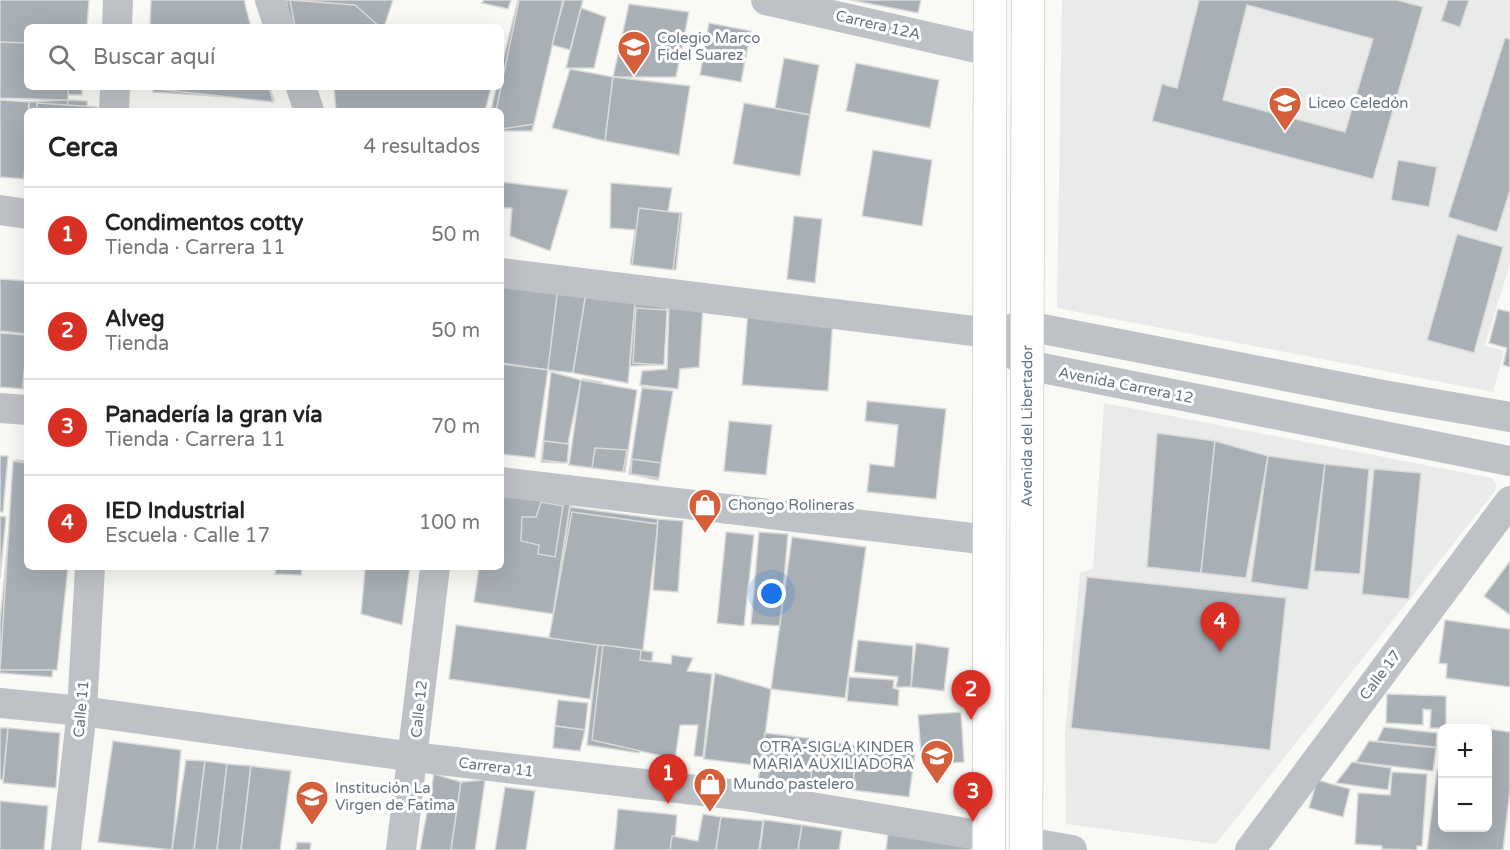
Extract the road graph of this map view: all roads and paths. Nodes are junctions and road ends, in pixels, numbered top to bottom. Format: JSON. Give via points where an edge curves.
{"nodes":[{"id":1,"x":118,"y":0,"type":"edge"},
{"id":2,"x":270,"y":0,"type":"edge"},
{"id":3,"x":766,"y":0,"type":"edge"},
{"id":4,"x":990,"y":0,"type":"edge"},
{"id":5,"x":1028,"y":0,"type":"edge"},
{"id":6,"x":117,"y":24,"type":"edge"},
{"id":7,"x":278,"y":24,"type":"edge"},
{"id":8,"x":990,"y":51,"type":"junction"},
{"id":9,"x":115,"y":90,"type":"edge"},
{"id":10,"x":302,"y":90,"type":"edge"},
{"id":11,"x":114,"y":108,"type":"edge"},
{"id":12,"x":308,"y":108,"type":"edge"},
{"id":13,"x":0,"y":210,"type":"edge"},
{"id":14,"x":24,"y":214,"type":"edge"},
{"id":15,"x":504,"y":273,"type":"edge"},
{"id":16,"x":1027,"y":326,"type":"junction"},
{"id":17,"x":990,"y":333,"type":"junction"},
{"id":18,"x":1027,"y":365,"type":"junction"},
{"id":19,"x":0,"y":408,"type":"edge"},
{"id":20,"x":24,"y":410,"type":"edge"},
{"id":21,"x":1510,"y":417,"type":"edge"},
{"id":22,"x":1510,"y":461,"type":"edge"},
{"id":23,"x":504,"y":482,"type":"edge"},
{"id":24,"x":1510,"y":501,"type":"edge"},
{"id":25,"x":990,"y":540,"type":"junction"},
{"id":26,"x":90,"y":570,"type":"edge"},
{"id":27,"x":435,"y":570,"type":"edge"},
{"id":28,"x":0,"y":703,"type":"edge"},
{"id":29,"x":82,"y":711,"type":"junction"},
{"id":30,"x":414,"y":757,"type":"junction"},
{"id":31,"x":990,"y":844,"type":"edge"},
{"id":32,"x":1026,"y":846,"type":"edge"},
{"id":33,"x":66,"y":850,"type":"edge"},
{"id":34,"x":401,"y":850,"type":"edge"},
{"id":35,"x":1072,"y":850,"type":"edge"},
{"id":36,"x":1250,"y":850,"type":"edge"}],
"edges":[{"from":1,"to":6,"type":"street"},
{"from":2,"to":7,"type":"street"},
{"from":3,"to":8,"type":"street","name":"Carrera 12A"},
{"from":4,"to":8,"type":"main road"},
{"from":5,"to":16,"type":"main road","name":"Avenida del Libertador"},
{"from":8,"to":17,"type":"main road"},
{"from":9,"to":11,"type":"street"},
{"from":10,"to":12,"type":"street"},
{"from":13,"to":14,"type":"street"},
{"from":15,"to":17,"type":"street"},
{"from":16,"to":17,"type":"street"},
{"from":16,"to":18,"type":"main road","name":"Avenida del Libertador"},
{"from":16,"to":21,"type":"street"},
{"from":17,"to":18,"type":"street","name":"Avenida Carrera 12"},
{"from":17,"to":25,"type":"main road"},
{"from":18,"to":22,"type":"street","name":"Avenida Carrera 12"},
{"from":18,"to":32,"type":"main road","name":"Avenida del Libertador"},
{"from":19,"to":20,"type":"street"},
{"from":23,"to":25,"type":"street"},
{"from":24,"to":36,"type":"street","name":"Calle 17"},
{"from":25,"to":31,"type":"main road"},
{"from":26,"to":29,"type":"street","name":"Calle 11"},
{"from":27,"to":30,"type":"street","name":"Calle 12"},
{"from":28,"to":29,"type":"street","name":"Carrera 11"},
{"from":29,"to":30,"type":"street","name":"Carrera 11"},
{"from":29,"to":33,"type":"street","name":"Calle 11"},
{"from":30,"to":31,"type":"street","name":"Carrera 11","via":[[746,796]]},
{"from":30,"to":34,"type":"street","name":"Calle 12"},
{"from":32,"to":35,"type":"street"}]}
